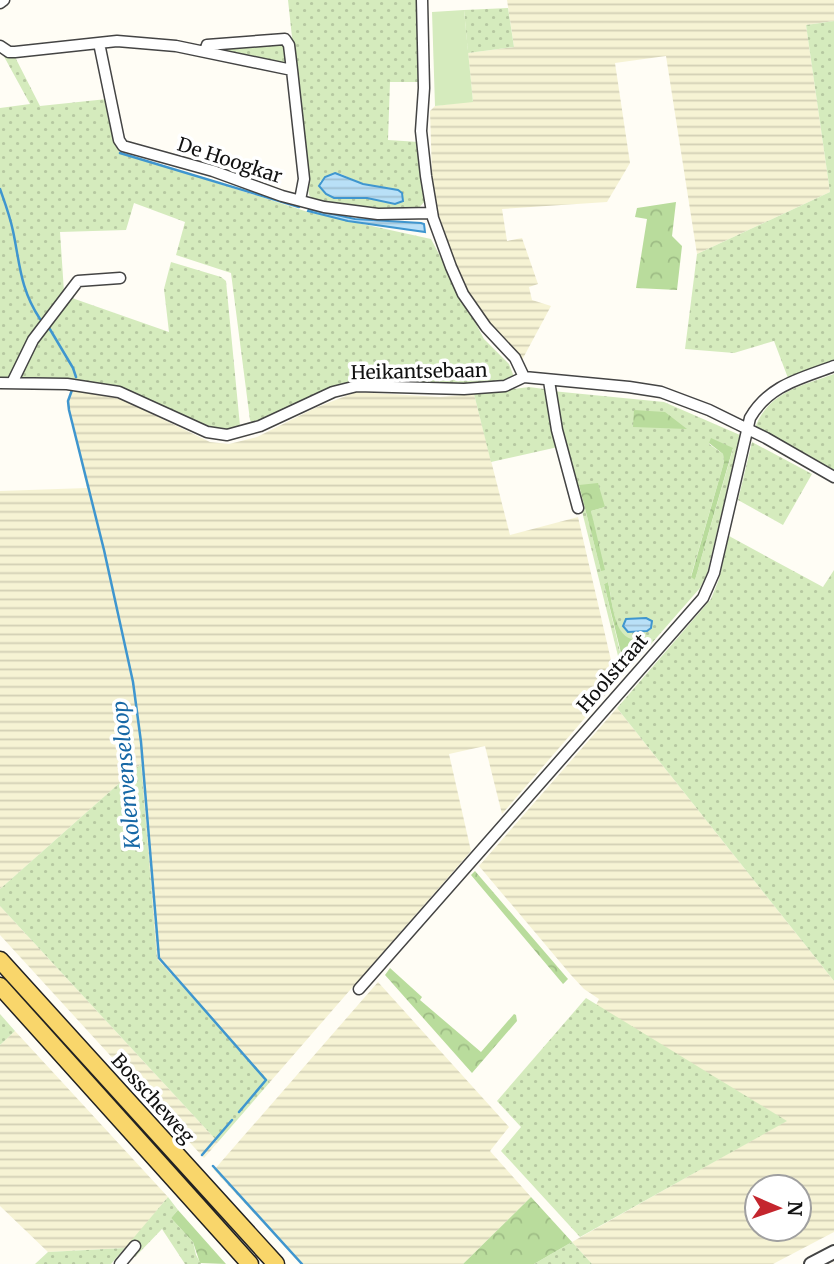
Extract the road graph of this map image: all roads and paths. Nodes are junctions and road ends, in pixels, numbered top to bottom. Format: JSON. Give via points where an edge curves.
{"nodes":[{"id":1,"x":4,"y":0,"type":"edge"},
{"id":2,"x":422,"y":0,"type":"edge"},
{"id":3,"x":0,"y":4,"type":"edge"},
{"id":4,"x":99,"y":43,"type":"junction"},
{"id":5,"x":0,"y":46,"type":"edge"},
{"id":6,"x":205,"y":51,"type":"junction"},
{"id":7,"x":292,"y":70,"type":"junction"},
{"id":8,"x":300,"y":200,"type":"junction"},
{"id":9,"x":432,"y":213,"type":"junction"},
{"id":10,"x":120,"y":278,"type":"dead end"},
{"id":11,"x":834,"y":366,"type":"edge"},
{"id":12,"x":524,"y":377,"type":"junction"},
{"id":13,"x":549,"y":381,"type":"junction"},
{"id":14,"x":0,"y":383,"type":"edge"},
{"id":15,"x":12,"y":383,"type":"junction"},
{"id":16,"x":748,"y":429,"type":"junction"},
{"id":17,"x":834,"y":477,"type":"edge"},
{"id":18,"x":578,"y":508,"type":"dead end"},
{"id":19,"x":0,"y":960,"type":"edge"},
{"id":20,"x":0,"y":986,"type":"edge"},
{"id":21,"x":359,"y":989,"type":"dead end"},
{"id":22,"x":135,"y":1246,"type":"dead end"},
{"id":23,"x":834,"y":1252,"type":"edge"},
{"id":24,"x":120,"y":1264,"type":"edge"},
{"id":25,"x":250,"y":1264,"type":"edge"},
{"id":26,"x":276,"y":1264,"type":"edge"},
{"id":27,"x":811,"y":1264,"type":"edge"}],
"edges":[{"from":1,"to":3,"type":"street"},
{"from":2,"to":9,"type":"street","via":[[421,131]]},
{"from":4,"to":5,"type":"street","via":[[15,52]]},
{"from":4,"to":6,"type":"street"},
{"from":4,"to":8,"type":"street","name":"De Hoogkar","via":[[123,146]]},
{"from":6,"to":7,"type":"street"},
{"from":6,"to":7,"type":"street","via":[[207,45],[285,38]]},
{"from":7,"to":8,"type":"street","via":[[304,179]]},
{"from":8,"to":9,"type":"street","name":"De Hoogkar","via":[[358,212]]},
{"from":9,"to":12,"type":"street","via":[[463,294],[515,358]]},
{"from":10,"to":15,"type":"street","via":[[78,281],[33,340]]},
{"from":11,"to":16,"type":"street","name":"Hoolstraat","via":[[767,394]]},
{"from":12,"to":13,"type":"street","name":"Heikantsebaan"},
{"from":12,"to":15,"type":"street","name":"Heikantsebaan","via":[[505,386],[464,389],[348,387],[260,426],[228,435],[199,429],[119,392],[67,384]]},
{"from":13,"to":16,"type":"street","name":"Heikantsebaan","via":[[661,392]]},
{"from":13,"to":18,"type":"street"},
{"from":14,"to":15,"type":"street","name":"Heikantsebaan"},
{"from":16,"to":17,"type":"street","name":"Heikantsebaan"},
{"from":16,"to":21,"type":"street","name":"Hoolstraat","via":[[714,573],[703,597]]},
{"from":19,"to":26,"type":"main road","name":"Bosscheweg"},
{"from":20,"to":25,"type":"main road","name":"Bosscheweg"},
{"from":22,"to":24,"type":"street"},
{"from":23,"to":27,"type":"street"}]}
